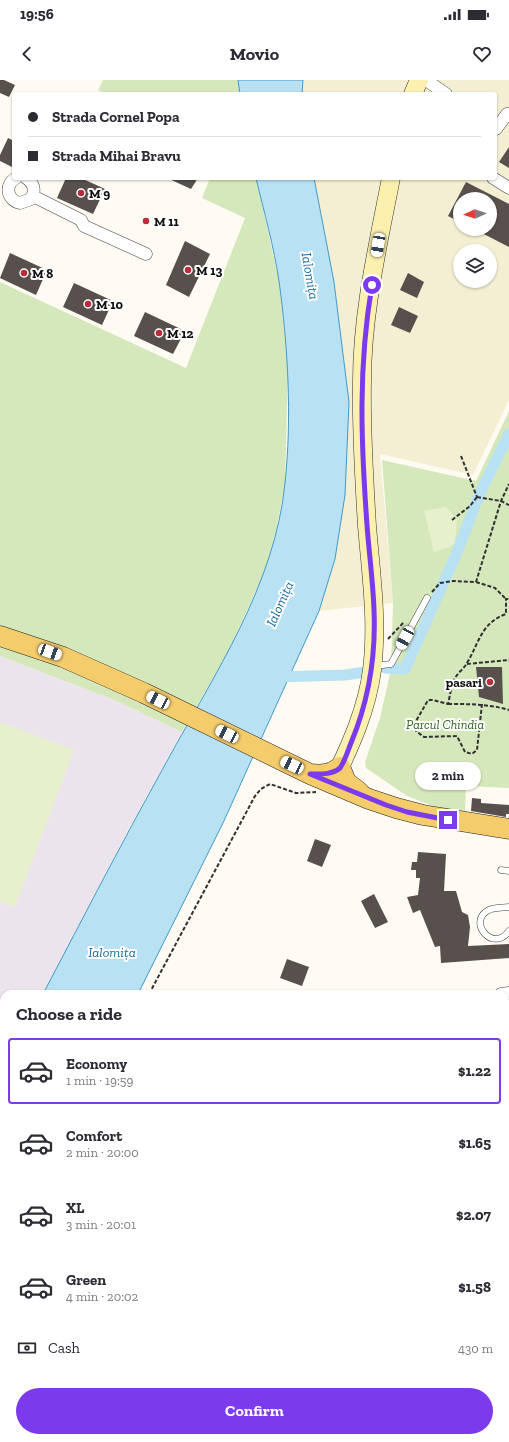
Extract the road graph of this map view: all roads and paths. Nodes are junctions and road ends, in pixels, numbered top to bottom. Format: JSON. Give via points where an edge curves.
{"nodes":[{"id":1,"x":419,"y":80,"type":"edge"},
{"id":2,"x":426,"y":80,"type":"edge"},
{"id":3,"x":414,"y":92,"type":"edge"},
{"id":4,"x":443,"y":92,"type":"edge"},
{"id":5,"x":509,"y":115,"type":"edge"},
{"id":6,"x":497,"y":126,"type":"edge"},
{"id":7,"x":9,"y":180,"type":"edge"},
{"id":8,"x":28,"y":180,"type":"edge"},
{"id":9,"x":391,"y":180,"type":"edge"},
{"id":10,"x":496,"y":180,"type":"edge"},
{"id":11,"x":509,"y":188,"type":"edge"},
{"id":12,"x":33,"y":196,"type":"junction"},
{"id":13,"x":146,"y":254,"type":"dead end"},
{"id":14,"x":461,"y":456,"type":"dead end"},
{"id":15,"x":509,"y":484,"type":"edge"},
{"id":16,"x":477,"y":498,"type":"junction"},
{"id":17,"x":501,"y":501,"type":"junction"},
{"id":18,"x":509,"y":505,"type":"edge"},
{"id":19,"x":452,"y":520,"type":"dead end"},
{"id":20,"x":476,"y":582,"type":"junction"},
{"id":21,"x":440,"y":583,"type":"dead end"},
{"id":22,"x":426,"y":598,"type":"dead end"},
{"id":23,"x":508,"y":599,"type":"edge"},
{"id":24,"x":0,"y":636,"type":"edge"},
{"id":25,"x":509,"y":660,"type":"edge"},
{"id":26,"x":467,"y":664,"type":"junction"},
{"id":27,"x":372,"y":666,"type":"junction"},
{"id":28,"x":448,"y":704,"type":"junction"},
{"id":29,"x":482,"y":704,"type":"junction"},
{"id":30,"x":509,"y":710,"type":"edge"},
{"id":31,"x":336,"y":775,"type":"junction"},
{"id":32,"x":509,"y":829,"type":"edge"},
{"id":33,"x":501,"y":870,"type":"dead end"},
{"id":34,"x":509,"y":871,"type":"edge"},
{"id":35,"x":508,"y":907,"type":"edge"},
{"id":36,"x":509,"y":915,"type":"edge"},
{"id":37,"x":509,"y":931,"type":"edge"},
{"id":38,"x":151,"y":990,"type":"edge"}],
"edges":[{"from":1,"to":3,"type":"main road"},
{"from":2,"to":4,"type":"street"},
{"from":5,"to":6,"type":"street","via":[[507,114]]},
{"from":7,"to":12,"type":"street","via":[[8,192],[12,200],[24,203]]},
{"from":8,"to":12,"type":"street","via":[[33,184]]},
{"from":9,"to":27,"type":"main road","via":[[367,311],[362,380],[363,463],[375,634]]},
{"from":10,"to":11,"type":"street"},
{"from":12,"to":13,"type":"street","via":[[80,220],[84,226]]},
{"from":14,"to":16,"type":"path"},
{"from":15,"to":17,"type":"path"},
{"from":16,"to":17,"type":"path"},
{"from":16,"to":19,"type":"path"},
{"from":17,"to":18,"type":"path"},
{"from":17,"to":20,"type":"path"},
{"from":20,"to":21,"type":"path"},
{"from":20,"to":23,"type":"path","via":[[495,588]]},
{"from":22,"to":27,"type":"lane","via":[[391,664]]},
{"from":23,"to":26,"type":"path","via":[[506,614],[495,618],[488,625]]},
{"from":24,"to":31,"type":"main road","via":[[63,657],[144,693],[310,774]]},
{"from":25,"to":26,"type":"path"},
{"from":26,"to":28,"type":"path","via":[[454,679]]},
{"from":27,"to":31,"type":"main road","via":[[359,722]]},
{"from":28,"to":29,"type":"path"},
{"from":28,"to":29,"type":"path","via":[[428,700],[415,723],[416,731],[424,737],[457,736],[465,752],[472,754],[477,750]]},
{"from":29,"to":30,"type":"path"},
{"from":31,"to":32,"type":"main road","via":[[369,799],[396,808]]},
{"from":31,"to":38,"type":"path","via":[[314,793],[296,793],[270,784],[261,789]]},
{"from":33,"to":34,"type":"lane"},
{"from":35,"to":36,"type":"lane"},
{"from":35,"to":37,"type":"lane","via":[[488,910],[483,914],[481,927],[483,933],[494,939],[501,938]]}]}
